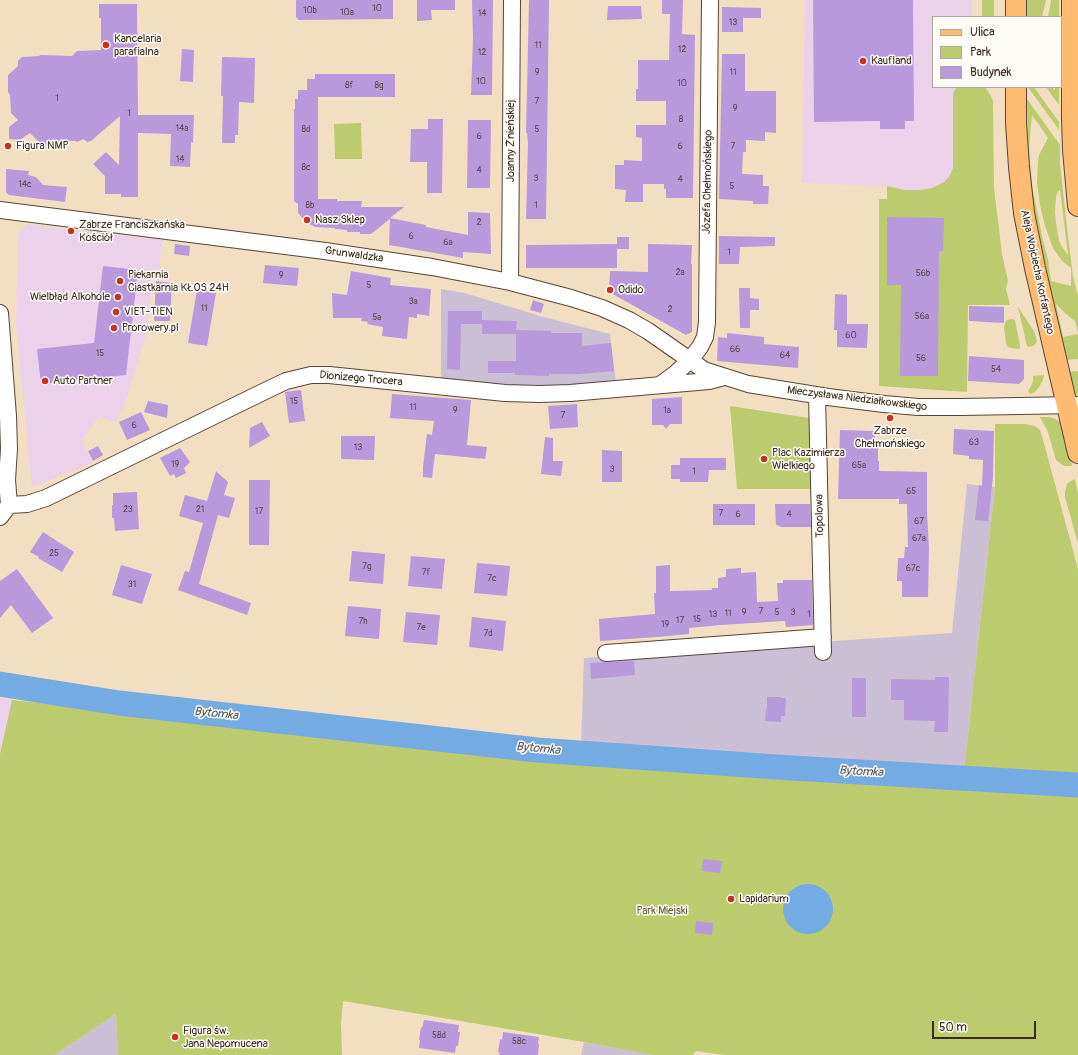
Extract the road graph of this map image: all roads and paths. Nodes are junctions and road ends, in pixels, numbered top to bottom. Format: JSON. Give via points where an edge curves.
{"nodes":[{"id":1,"x":512,"y":0,"type":"edge"},
{"id":2,"x":710,"y":0,"type":"edge"},
{"id":3,"x":1016,"y":0,"type":"edge"},
{"id":4,"x":1072,"y":0,"type":"edge"},
{"id":5,"x":1016,"y":16,"type":"edge"},
{"id":6,"x":1016,"y":88,"type":"edge"},
{"id":7,"x":1078,"y":206,"type":"edge"},
{"id":8,"x":0,"y":210,"type":"edge"},
{"id":9,"x":510,"y":282,"type":"junction"},
{"id":10,"x":0,"y":313,"type":"edge"},
{"id":11,"x":690,"y":360,"type":"junction"},
{"id":12,"x":724,"y":377,"type":"junction"},
{"id":13,"x":660,"y":385,"type":"junction"},
{"id":14,"x":817,"y":396,"type":"junction"},
{"id":15,"x":1072,"y":404,"type":"edge"},
{"id":16,"x":1078,"y":453,"type":"edge"},
{"id":17,"x":4,"y":511,"type":"edge"},
{"id":18,"x":606,"y":653,"type":"dead end"}],
"edges":[{"from":1,"to":9,"type":"street","name":"Joanny Żnieńskiej"},
{"from":2,"to":11,"type":"street","name":"Józefa Chełmońskiego","via":[[707,322],[705,337]]},
{"from":3,"to":5,"type":"main road"},
{"from":4,"to":7,"type":"main road","via":[[1072,127]]},
{"from":6,"to":15,"type":"main road","name":"Aleja Wojciecha Korfantego","via":[[1018,160],[1024,213],[1035,268]]},
{"from":8,"to":9,"type":"street","name":"Grunwaldzka","via":[[332,252]]},
{"from":9,"to":11,"type":"street","name":"Grunwaldzka","via":[[602,308],[648,331]]},
{"from":10,"to":17,"type":"street","via":[[9,440]]},
{"from":11,"to":12,"type":"street","name":"Mieczysława Niedziałkowskiego","via":[[704,370]]},
{"from":11,"to":13,"type":"street"},
{"from":12,"to":13,"type":"street","name":"Dionizego Trocera","via":[[709,381]]},
{"from":12,"to":14,"type":"street","name":"Mieczysława Niedziałkowskiego","via":[[748,384]]},
{"from":13,"to":17,"type":"street","name":"Dionizego Trocera","via":[[526,394],[311,375],[286,381],[46,498]]},
{"from":14,"to":15,"type":"street","name":"Mieczysława Niedziałkowskiego","via":[[918,407]]},
{"from":14,"to":18,"type":"street","name":"Topolowa","via":[[823,645]]},
{"from":15,"to":16,"type":"main road","name":"Aleja Wojciecha Korfantego"}]}
